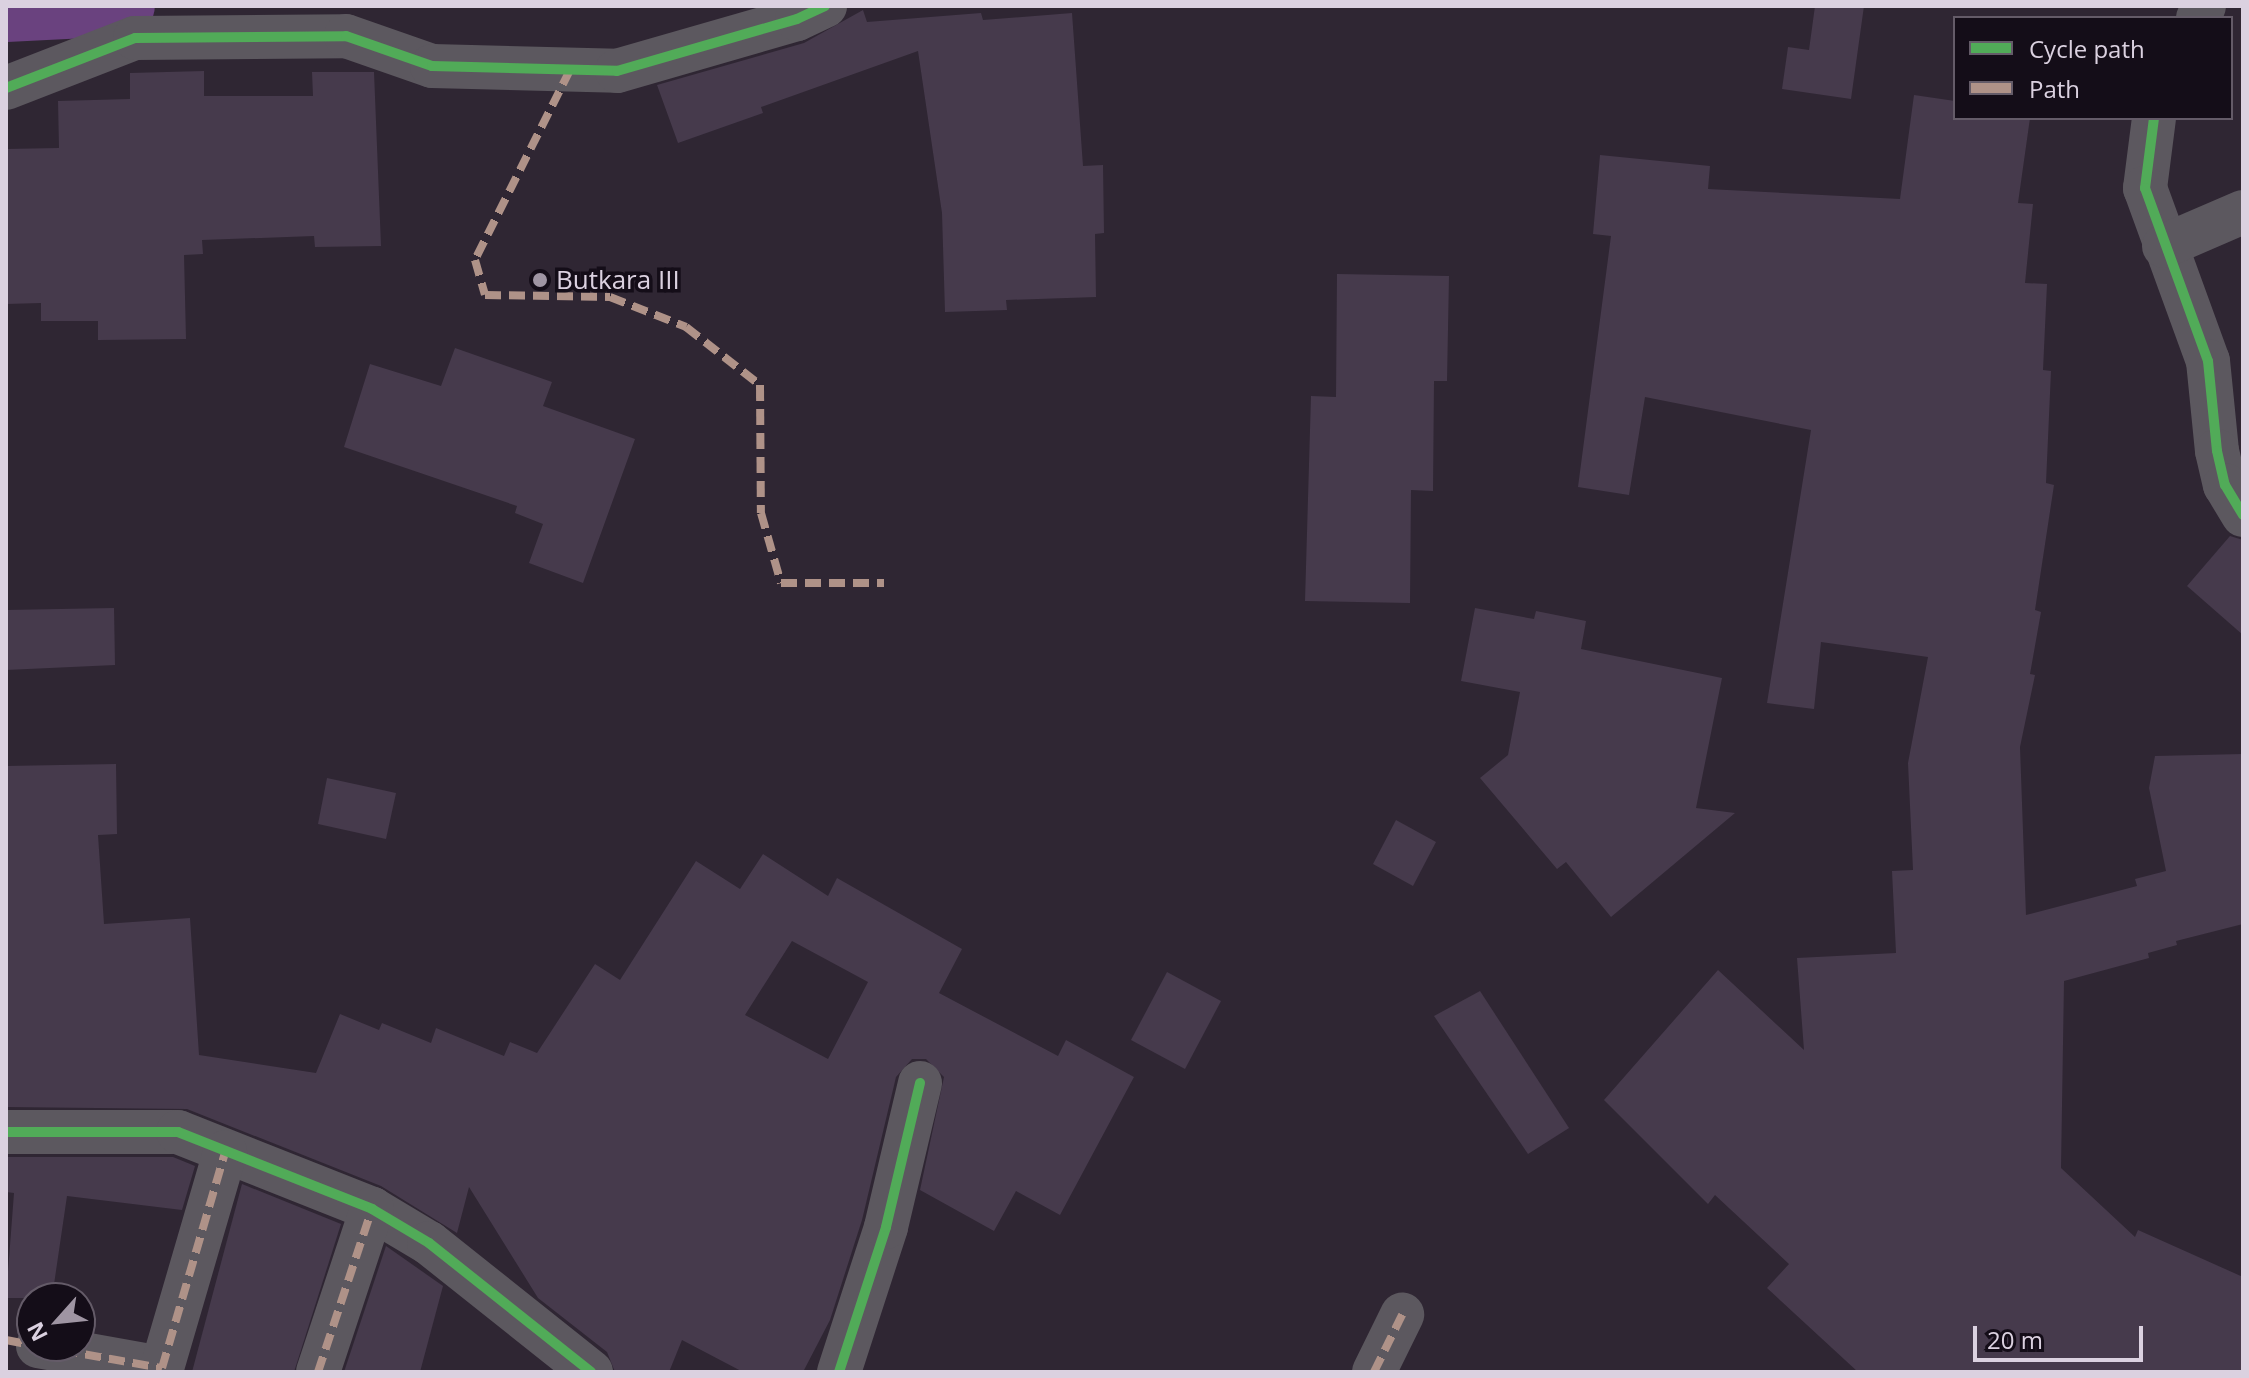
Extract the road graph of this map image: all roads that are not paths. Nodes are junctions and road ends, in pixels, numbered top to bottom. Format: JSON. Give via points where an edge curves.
{"nodes":[{"id":1,"x":825,"y":6,"type":"edge"},
{"id":2,"x":6,"y":88,"type":"edge"},
{"id":3,"x":2154,"y":120,"type":"edge"},
{"id":4,"x":2243,"y":212,"type":"edge"},
{"id":5,"x":2164,"y":246,"type":"junction"},
{"id":6,"x":2243,"y":515,"type":"edge"},
{"id":7,"x":920,"y":1083,"type":"dead end"},
{"id":8,"x":6,"y":1132,"type":"edge"},
{"id":9,"x":225,"y":1152,"type":"junction"},
{"id":10,"x":372,"y":1209,"type":"junction"},
{"id":11,"x":1402,"y":1315,"type":"dead end"},
{"id":12,"x":96,"y":1356,"type":"edge"},
{"id":13,"x":318,"y":1372,"type":"edge"},
{"id":14,"x":591,"y":1372,"type":"edge"},
{"id":15,"x":839,"y":1372,"type":"edge"},
{"id":16,"x":1374,"y":1372,"type":"edge"}],
"edges":[{"from":1,"to":2,"type":"street","via":[[797,19],[617,71],[432,66],[346,36],[135,38]]},
{"from":3,"to":5,"type":"street","via":[[2145,188]]},
{"from":4,"to":5,"type":"street"},
{"from":5,"to":6,"type":"street","via":[[2208,361],[2222,474]]},
{"from":7,"to":15,"type":"street","via":[[886,1227]]},
{"from":8,"to":9,"type":"street","via":[[178,1132]]},
{"from":9,"to":10,"type":"street"},
{"from":9,"to":12,"type":"street","via":[[162,1368]]},
{"from":10,"to":13,"type":"street"},
{"from":10,"to":14,"type":"street","via":[[429,1243]]},
{"from":11,"to":16,"type":"street"}]}
